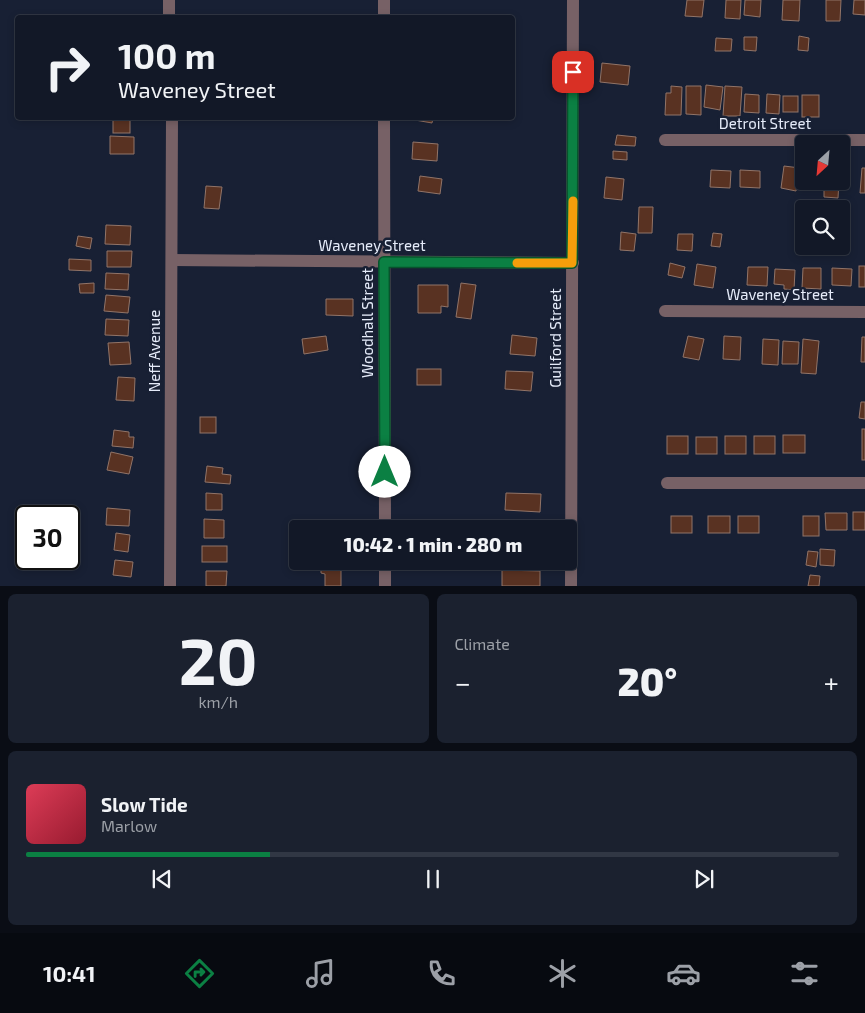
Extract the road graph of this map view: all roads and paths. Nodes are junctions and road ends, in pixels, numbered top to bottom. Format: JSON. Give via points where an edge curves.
{"nodes":[{"id":1,"x":168,"y":0,"type":"edge"},
{"id":2,"x":384,"y":0,"type":"edge"},
{"id":3,"x":572,"y":0,"type":"edge"},
{"id":4,"x":169,"y":15,"type":"edge"},
{"id":5,"x":384,"y":15,"type":"edge"},
{"id":6,"x":172,"y":120,"type":"edge"},
{"id":7,"x":384,"y":120,"type":"edge"},
{"id":8,"x":666,"y":140,"type":"dead end"},
{"id":9,"x":865,"y":140,"type":"edge"},
{"id":10,"x":172,"y":260,"type":"junction"},
{"id":11,"x":384,"y":262,"type":"junction"},
{"id":12,"x":572,"y":263,"type":"junction"},
{"id":13,"x":665,"y":311,"type":"dead end"},
{"id":14,"x":865,"y":312,"type":"edge"},
{"id":15,"x":667,"y":483,"type":"dead end"},
{"id":16,"x":865,"y":483,"type":"edge"},
{"id":17,"x":385,"y":520,"type":"edge"},
{"id":18,"x":385,"y":570,"type":"edge"},
{"id":19,"x":170,"y":586,"type":"edge"},
{"id":20,"x":385,"y":586,"type":"edge"},
{"id":21,"x":571,"y":586,"type":"edge"}],
"edges":[{"from":1,"to":4,"type":"street"},
{"from":2,"to":5,"type":"street"},
{"from":3,"to":12,"type":"street","name":"Guilford Street"},
{"from":6,"to":10,"type":"street","name":"Neff Avenue"},
{"from":7,"to":11,"type":"street","name":"Woodhall Street"},
{"from":8,"to":9,"type":"street","name":"Detroit Street"},
{"from":10,"to":11,"type":"street","name":"Waveney Street"},
{"from":10,"to":19,"type":"street","name":"Neff Avenue"},
{"from":11,"to":12,"type":"street","name":"Waveney Street"},
{"from":11,"to":17,"type":"street","name":"Woodhall Street"},
{"from":12,"to":21,"type":"street","name":"Guilford Street"},
{"from":13,"to":14,"type":"street","name":"Waveney Street"},
{"from":15,"to":16,"type":"street"},
{"from":18,"to":20,"type":"street"}]}
